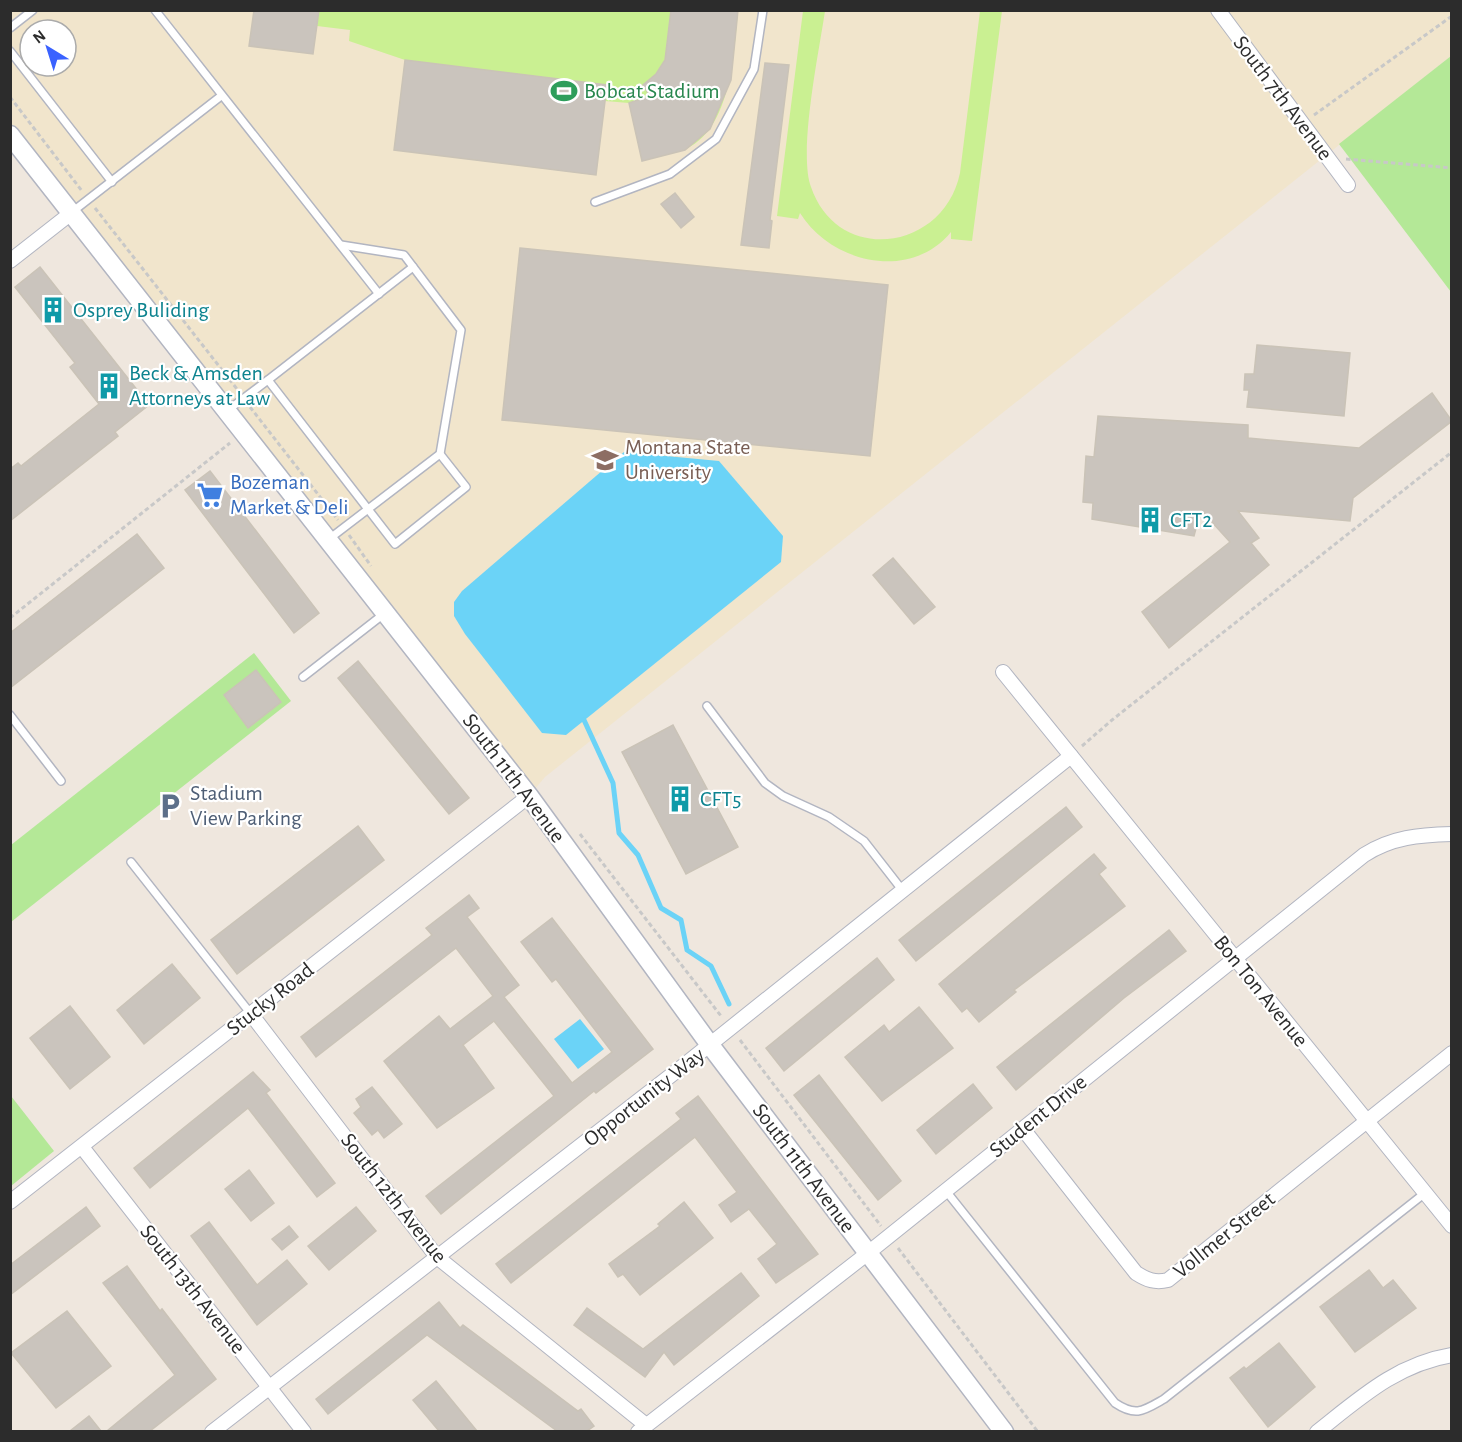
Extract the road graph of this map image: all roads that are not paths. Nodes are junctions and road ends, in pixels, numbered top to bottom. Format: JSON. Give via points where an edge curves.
{"nodes":[{"id":1,"x":33,"y":10,"type":"edge"},
{"id":2,"x":155,"y":10,"type":"edge"},
{"id":3,"x":763,"y":10,"type":"edge"},
{"id":4,"x":1218,"y":10,"type":"edge"},
{"id":5,"x":10,"y":28,"type":"edge"},
{"id":6,"x":10,"y":51,"type":"edge"},
{"id":7,"x":221,"y":96,"type":"junction"},
{"id":8,"x":10,"y":135,"type":"edge"},
{"id":9,"x":112,"y":182,"type":"junction"},
{"id":10,"x":1348,"y":185,"type":"dead end"},
{"id":11,"x":595,"y":202,"type":"dead end"},
{"id":12,"x":70,"y":214,"type":"junction"},
{"id":13,"x":341,"y":245,"type":"junction"},
{"id":14,"x":10,"y":261,"type":"edge"},
{"id":15,"x":413,"y":267,"type":"junction"},
{"id":16,"x":379,"y":294,"type":"junction"},
{"id":17,"x":268,"y":380,"type":"junction"},
{"id":18,"x":226,"y":412,"type":"junction"},
{"id":19,"x":440,"y":454,"type":"junction"},
{"id":20,"x":368,"y":510,"type":"junction"},
{"id":21,"x":328,"y":540,"type":"junction"},
{"id":22,"x":385,"y":613,"type":"junction"},
{"id":23,"x":1003,"y":672,"type":"dead end"},
{"id":24,"x":303,"y":677,"type":"dead end"},
{"id":25,"x":706,"y":706,"type":"dead end"},
{"id":26,"x":10,"y":716,"type":"edge"},
{"id":27,"x":1071,"y":756,"type":"junction"},
{"id":28,"x":61,"y":781,"type":"dead end"},
{"id":29,"x":529,"y":796,"type":"junction"},
{"id":30,"x":1452,"y":834,"type":"edge"},
{"id":31,"x":131,"y":862,"type":"dead end"},
{"id":32,"x":903,"y":891,"type":"junction"},
{"id":33,"x":1234,"y":958,"type":"junction"},
{"id":34,"x":251,"y":1014,"type":"junction"},
{"id":35,"x":710,"y":1045,"type":"junction"},
{"id":36,"x":1452,"y":1053,"type":"edge"},
{"id":37,"x":1367,"y":1121,"type":"junction"},
{"id":38,"x":1023,"y":1128,"type":"junction"},
{"id":39,"x":82,"y":1147,"type":"junction"},
{"id":40,"x":946,"y":1191,"type":"junction"},
{"id":41,"x":1425,"y":1193,"type":"junction"},
{"id":42,"x":10,"y":1202,"type":"edge"},
{"id":43,"x":1452,"y":1226,"type":"edge"},
{"id":44,"x":868,"y":1253,"type":"junction"},
{"id":45,"x":436,"y":1257,"type":"junction"},
{"id":46,"x":1452,"y":1355,"type":"edge"},
{"id":47,"x":269,"y":1386,"type":"junction"},
{"id":48,"x":642,"y":1428,"type":"edge"},
{"id":49,"x":212,"y":1431,"type":"edge"},
{"id":50,"x":304,"y":1431,"type":"edge"},
{"id":51,"x":1004,"y":1431,"type":"edge"},
{"id":52,"x":1317,"y":1431,"type":"edge"}],
"edges":[{"from":1,"to":5,"type":"lane"},
{"from":2,"to":7,"type":"lane"},
{"from":3,"to":11,"type":"lane","via":[[754,69],[716,139],[670,174]]},
{"from":4,"to":10,"type":"street","name":"South 7th Avenue"},
{"from":6,"to":9,"type":"lane"},
{"from":7,"to":9,"type":"lane"},
{"from":7,"to":13,"type":"lane"},
{"from":8,"to":12,"type":"street","name":"South 11th Avenue"},
{"from":9,"to":12,"type":"lane"},
{"from":12,"to":14,"type":"street"},
{"from":12,"to":18,"type":"street","name":"South 11th Avenue"},
{"from":13,"to":15,"type":"lane","via":[[404,255]]},
{"from":13,"to":16,"type":"lane"},
{"from":15,"to":16,"type":"lane"},
{"from":15,"to":19,"type":"lane","via":[[461,330]]},
{"from":16,"to":17,"type":"lane"},
{"from":17,"to":18,"type":"lane"},
{"from":17,"to":20,"type":"lane"},
{"from":18,"to":21,"type":"street","name":"South 11th Avenue"},
{"from":19,"to":20,"type":"lane"},
{"from":19,"to":20,"type":"lane","via":[[466,488],[395,544]]},
{"from":20,"to":21,"type":"lane"},
{"from":21,"to":22,"type":"street","name":"South 11th Avenue"},
{"from":22,"to":24,"type":"lane"},
{"from":22,"to":29,"type":"street","name":"South 11th Avenue"},
{"from":23,"to":27,"type":"street","name":"Bon Ton Avenue"},
{"from":25,"to":32,"type":"lane","via":[[765,783],[783,796],[829,817],[864,841]]},
{"from":26,"to":28,"type":"lane"},
{"from":27,"to":32,"type":"street","name":"Opportunity Way"},
{"from":27,"to":33,"type":"street","name":"Bon Ton Avenue"},
{"from":29,"to":34,"type":"street","name":"Stucky Road"},
{"from":29,"to":35,"type":"street","name":"South 11th Avenue"},
{"from":30,"to":33,"type":"street","name":"Student Drive","via":[[1418,835],[1381,844]]},
{"from":31,"to":34,"type":"lane"},
{"from":32,"to":35,"type":"street","name":"Opportunity Way"},
{"from":33,"to":37,"type":"street","name":"Bon Ton Avenue"},
{"from":33,"to":38,"type":"street","name":"Student Drive"},
{"from":34,"to":39,"type":"street","name":"Stucky Road"},
{"from":34,"to":45,"type":"street","name":"South 12th Avenue"},
{"from":35,"to":44,"type":"street","name":"South 11th Avenue"},
{"from":35,"to":45,"type":"street","name":"Opportunity Way"},
{"from":36,"to":37,"type":"street"},
{"from":37,"to":38,"type":"street","name":"Vollmer Street","via":[[1168,1280],[1158,1282],[1136,1272]]},
{"from":37,"to":41,"type":"street","name":"Bon Ton Avenue"},
{"from":38,"to":40,"type":"street","name":"Student Drive"},
{"from":39,"to":42,"type":"street","name":"Stucky Road"},
{"from":39,"to":47,"type":"street","name":"South 13th Avenue"},
{"from":40,"to":41,"type":"lane","via":[[1115,1403],[1128,1412],[1143,1411],[1164,1400]]},
{"from":40,"to":44,"type":"street","name":"Student Drive"},
{"from":41,"to":43,"type":"street","name":"Bon Ton Avenue"},
{"from":44,"to":48,"type":"street","name":"Student Drive"},
{"from":44,"to":51,"type":"street","name":"South 11th Avenue"},
{"from":45,"to":47,"type":"street","name":"Opportunity Way"},
{"from":45,"to":48,"type":"street","name":"South 12th Avenue"},
{"from":46,"to":52,"type":"street","via":[[1395,1373]]},
{"from":47,"to":49,"type":"street","name":"Opportunity Way"},
{"from":47,"to":50,"type":"street","name":"South 13th Avenue"}]}
